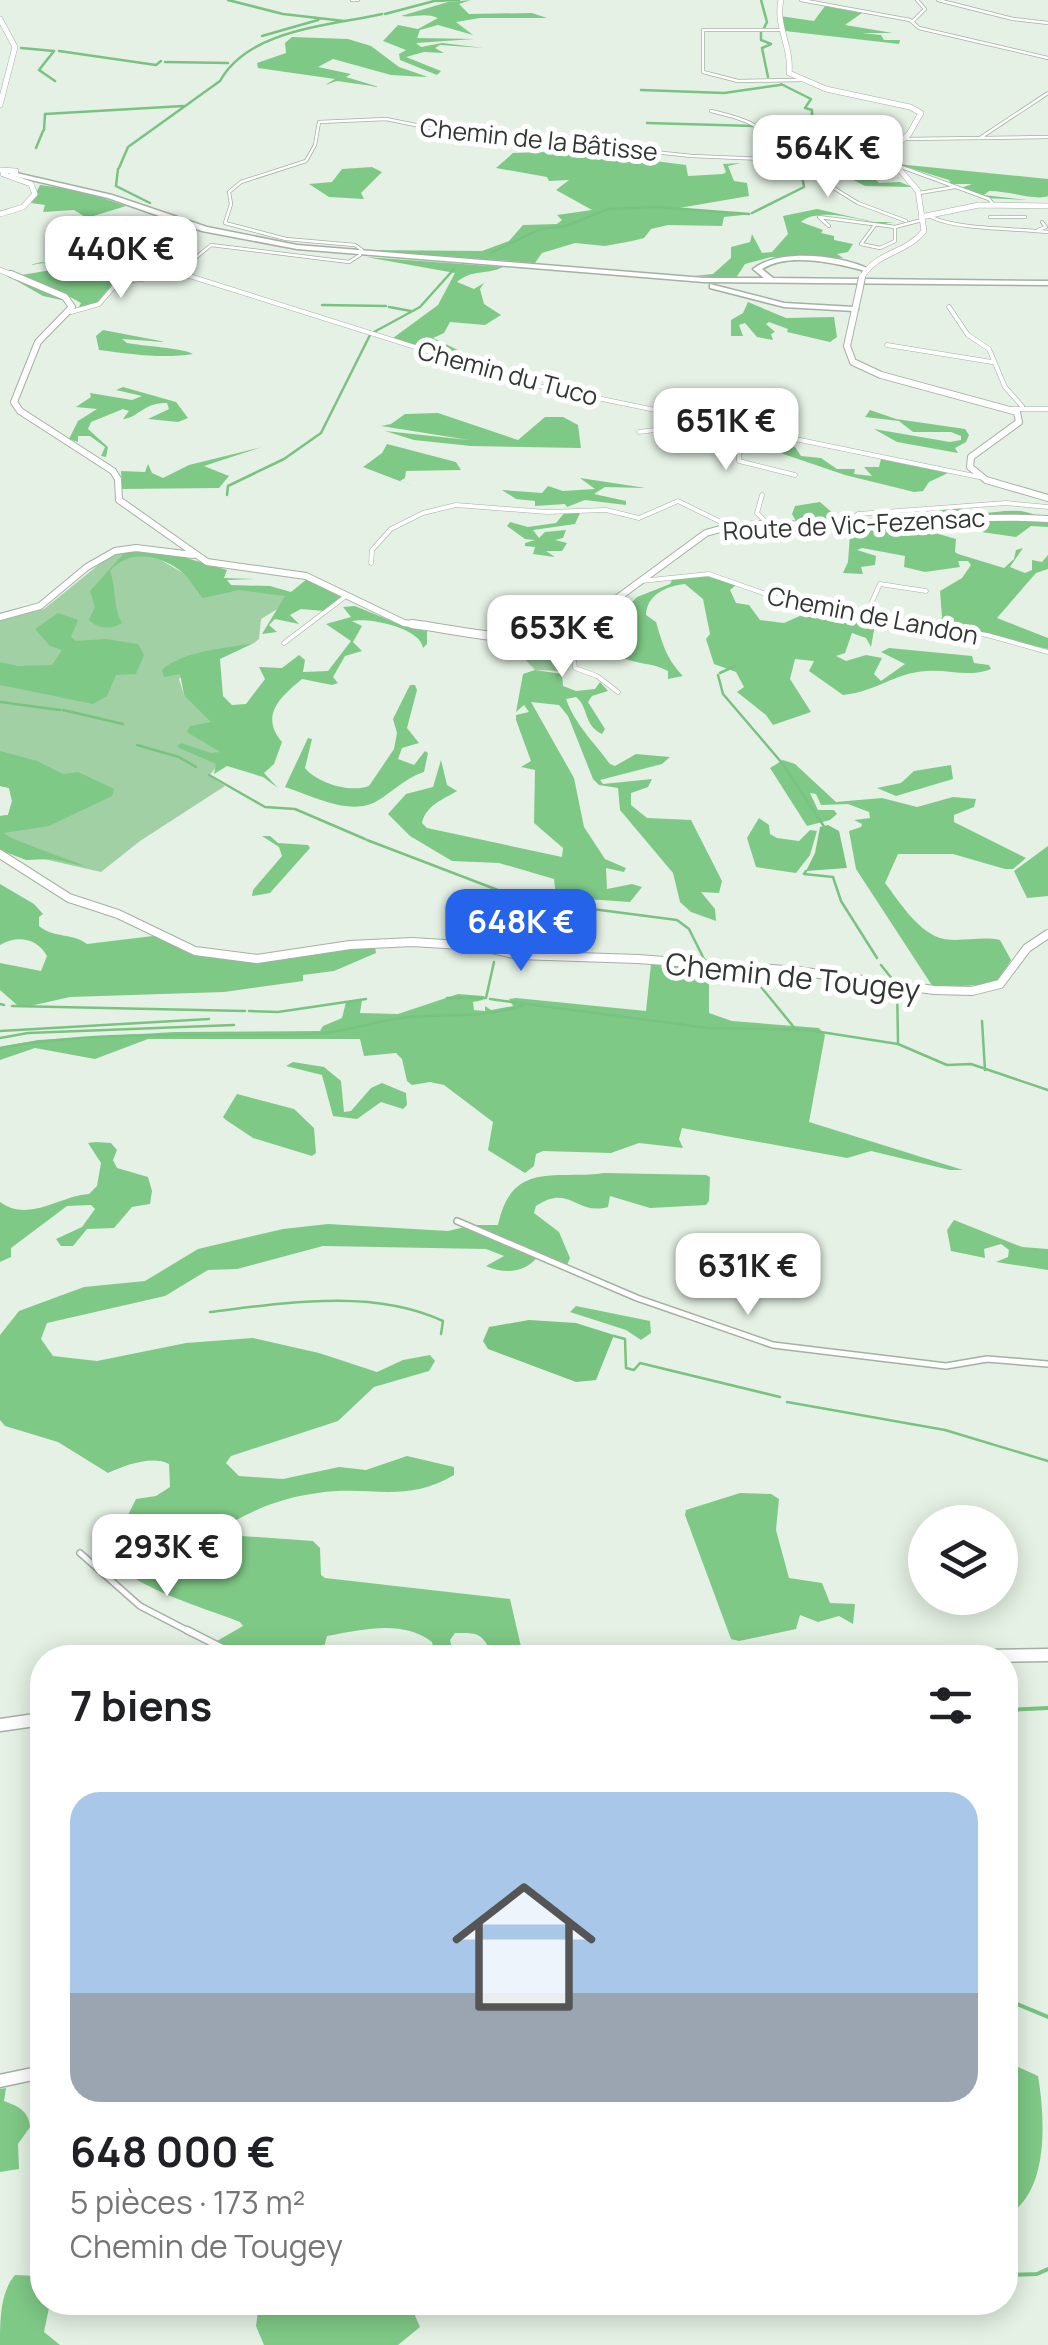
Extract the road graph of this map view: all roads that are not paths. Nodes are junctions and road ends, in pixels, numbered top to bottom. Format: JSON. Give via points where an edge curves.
{"nodes":[{"id":1,"x":781,"y":0,"type":"edge"},
{"id":2,"x":800,"y":0,"type":"edge"},
{"id":3,"x":835,"y":0,"type":"edge"},
{"id":4,"x":917,"y":0,"type":"edge"},
{"id":5,"x":938,"y":0,"type":"edge"},
{"id":6,"x":828,"y":6,"type":"junction"},
{"id":7,"x":0,"y":19,"type":"edge"},
{"id":8,"x":913,"y":21,"type":"junction"},
{"id":9,"x":1048,"y":23,"type":"edge"},
{"id":10,"x":782,"y":30,"type":"junction"},
{"id":11,"x":1048,"y":58,"type":"edge"},
{"id":12,"x":805,"y":80,"type":"junction"},
{"id":13,"x":1048,"y":93,"type":"edge"},
{"id":14,"x":0,"y":105,"type":"edge"},
{"id":15,"x":711,"y":111,"type":"dead end"},
{"id":16,"x":1048,"y":137,"type":"edge"},
{"id":17,"x":904,"y":139,"type":"junction"},
{"id":18,"x":967,"y":139,"type":"junction"},
{"id":19,"x":778,"y":159,"type":"junction"},
{"id":20,"x":896,"y":165,"type":"junction"},
{"id":21,"x":4,"y":172,"type":"edge"},
{"id":22,"x":28,"y":180,"type":"junction"},
{"id":23,"x":928,"y":186,"type":"dead end"},
{"id":24,"x":956,"y":187,"type":"junction"},
{"id":25,"x":934,"y":192,"type":"junction"},
{"id":26,"x":918,"y":193,"type":"junction"},
{"id":27,"x":939,"y":197,"type":"dead end"},
{"id":28,"x":993,"y":204,"type":"junction"},
{"id":29,"x":1047,"y":205,"type":"edge"},
{"id":30,"x":0,"y":214,"type":"edge"},
{"id":31,"x":931,"y":217,"type":"junction"},
{"id":32,"x":990,"y":217,"type":"dead end"},
{"id":33,"x":1025,"y":217,"type":"dead end"},
{"id":34,"x":922,"y":218,"type":"junction"},
{"id":35,"x":999,"y":218,"type":"junction"},
{"id":36,"x":964,"y":220,"type":"dead end"},
{"id":37,"x":906,"y":221,"type":"junction"},
{"id":38,"x":1042,"y":222,"type":"dead end"},
{"id":39,"x":876,"y":224,"type":"junction"},
{"id":40,"x":829,"y":226,"type":"dead end"},
{"id":41,"x":1000,"y":226,"type":"junction"},
{"id":42,"x":894,"y":227,"type":"junction"},
{"id":43,"x":862,"y":230,"type":"dead end"},
{"id":44,"x":870,"y":231,"type":"junction"},
{"id":45,"x":1039,"y":231,"type":"junction"},
{"id":46,"x":1048,"y":232,"type":"edge"},
{"id":47,"x":852,"y":238,"type":"dead end"},
{"id":48,"x":860,"y":240,"type":"junction"},
{"id":49,"x":867,"y":268,"type":"junction"},
{"id":50,"x":0,"y":270,"type":"edge"},
{"id":51,"x":176,"y":274,"type":"junction"},
{"id":52,"x":637,"y":275,"type":"junction"},
{"id":53,"x":741,"y":282,"type":"junction"},
{"id":54,"x":800,"y":282,"type":"junction"},
{"id":55,"x":1048,"y":284,"type":"edge"},
{"id":56,"x":855,"y":307,"type":"junction"},
{"id":57,"x":949,"y":307,"type":"dead end"},
{"id":58,"x":71,"y":312,"type":"junction"},
{"id":59,"x":888,"y":345,"type":"dead end"},
{"id":60,"x":992,"y":362,"type":"junction"},
{"id":61,"x":1022,"y":406,"type":"junction"},
{"id":62,"x":1048,"y":409,"type":"edge"},
{"id":63,"x":1012,"y":410,"type":"junction"},
{"id":64,"x":685,"y":416,"type":"junction"},
{"id":65,"x":639,"y":432,"type":"dead end"},
{"id":66,"x":760,"y":432,"type":"junction"},
{"id":67,"x":795,"y":475,"type":"dead end"},
{"id":68,"x":977,"y":475,"type":"junction"},
{"id":69,"x":762,"y":495,"type":"dead end"},
{"id":70,"x":1048,"y":498,"type":"edge"},
{"id":71,"x":1048,"y":508,"type":"edge"},
{"id":72,"x":1048,"y":519,"type":"edge"},
{"id":73,"x":769,"y":525,"type":"junction"},
{"id":74,"x":729,"y":526,"type":"junction"},
{"id":75,"x":855,"y":526,"type":"junction"},
{"id":76,"x":194,"y":555,"type":"junction"},
{"id":77,"x":370,"y":563,"type":"dead end"},
{"id":78,"x":641,"y":581,"type":"junction"},
{"id":79,"x":926,"y":592,"type":"dead end"},
{"id":80,"x":346,"y":596,"type":"junction"},
{"id":81,"x":866,"y":615,"type":"junction"},
{"id":82,"x":0,"y":617,"type":"edge"},
{"id":83,"x":570,"y":632,"type":"junction"},
{"id":84,"x":284,"y":643,"type":"dead end"},
{"id":85,"x":1048,"y":652,"type":"edge"},
{"id":86,"x":618,"y":692,"type":"dead end"},
{"id":87,"x":0,"y":854,"type":"edge"},
{"id":88,"x":1048,"y":934,"type":"edge"},
{"id":89,"x":456,"y":1220,"type":"dead end"},
{"id":90,"x":1048,"y":1364,"type":"edge"},
{"id":91,"x":80,"y":1553,"type":"dead end"},
{"id":92,"x":216,"y":1645,"type":"edge"},
{"id":93,"x":1018,"y":1655,"type":"edge"},
{"id":94,"x":1048,"y":1655,"type":"edge"},
{"id":95,"x":30,"y":1720,"type":"edge"},
{"id":96,"x":0,"y":1725,"type":"edge"},
{"id":97,"x":30,"y":2075,"type":"edge"},
{"id":98,"x":0,"y":2081,"type":"edge"}],
"edges":[{"from":1,"to":10,"type":"street"},
{"from":2,"to":6,"type":"street"},
{"from":3,"to":6,"type":"street"},
{"from":4,"to":8,"type":"street","via":[[925,9]]},
{"from":5,"to":9,"type":"street"},
{"from":6,"to":8,"type":"street"},
{"from":7,"to":14,"type":"main road","via":[[15,47]]},
{"from":8,"to":11,"type":"street","via":[[919,28]]},
{"from":10,"to":12,"type":"street","via":[[788,71]]},
{"from":10,"to":12,"type":"street","via":[[703,30],[702,72],[720,82]]},
{"from":12,"to":17,"type":"street","via":[[918,110]]},
{"from":13,"to":18,"type":"street","via":[[1004,128]]},
{"from":15,"to":19,"type":"street","via":[[750,121],[771,135]]},
{"from":16,"to":18,"type":"street"},
{"from":17,"to":18,"type":"street"},
{"from":17,"to":20,"type":"street","via":[[886,152]]},
{"from":19,"to":37,"type":"street","name":"Chemin de la Bâtisse"},
{"from":19,"to":51,"type":"street","name":"Chemin de la Bâtisse","via":[[686,156],[602,140],[465,135],[392,120],[336,118],[318,123],[306,161],[236,185],[224,222],[274,237],[355,244],[361,252],[349,262],[211,246]]},
{"from":20,"to":24,"type":"street"},
{"from":20,"to":26,"type":"street"},
{"from":21,"to":22,"type":"highway"},
{"from":22,"to":30,"type":"street","via":[[35,194],[29,203]]},
{"from":22,"to":52,"type":"highway","via":[[110,196],[205,230],[272,243]]},
{"from":23,"to":25,"type":"street"},
{"from":24,"to":25,"type":"street"},
{"from":24,"to":28,"type":"street"},
{"from":25,"to":26,"type":"street"},
{"from":25,"to":27,"type":"street"},
{"from":26,"to":34,"type":"street"},
{"from":28,"to":29,"type":"street"},
{"from":28,"to":31,"type":"street"},
{"from":31,"to":34,"type":"street"},
{"from":31,"to":41,"type":"street","via":[[952,228]]},
{"from":32,"to":35,"type":"street"},
{"from":33,"to":35,"type":"street"},
{"from":34,"to":37,"type":"street"},
{"from":34,"to":49,"type":"street","via":[[916,242]]},
{"from":35,"to":41,"type":"street"},
{"from":36,"to":41,"type":"street"},
{"from":37,"to":42,"type":"street"},
{"from":38,"to":45,"type":"street","via":[[1046,226]]},
{"from":39,"to":40,"type":"street","via":[[820,217]]},
{"from":39,"to":42,"type":"street"},
{"from":39,"to":44,"type":"street"},
{"from":41,"to":45,"type":"street"},
{"from":42,"to":48,"type":"street","via":[[897,239],[882,247]]},
{"from":43,"to":44,"type":"street"},
{"from":44,"to":48,"type":"street"},
{"from":45,"to":46,"type":"street"},
{"from":47,"to":48,"type":"street"},
{"from":49,"to":53,"type":"highway","via":[[834,259],[776,258],[758,263]]},
{"from":49,"to":54,"type":"highway","via":[[830,260],[758,266],[764,277]]},
{"from":49,"to":56,"type":"street","bridge":true},
{"from":50,"to":58,"type":"street","via":[[65,297]]},
{"from":51,"to":58,"type":"street","via":[[114,283],[98,304]]},
{"from":51,"to":64,"type":"street","name":"Chemin du Tuco","via":[[539,386]]},
{"from":52,"to":53,"type":"highway"},
{"from":52,"to":56,"type":"highway","via":[[774,303]]},
{"from":53,"to":54,"type":"highway"},
{"from":54,"to":55,"type":"highway"},
{"from":54,"to":56,"type":"highway","via":[[791,293],[796,302]]},
{"from":56,"to":63,"type":"street","via":[[846,350],[860,367]]},
{"from":57,"to":60,"type":"street","via":[[968,335],[989,349]]},
{"from":58,"to":76,"type":"street","name":"Route de Vic-Fezensac","via":[[38,342],[16,407],[113,471],[119,500]]},
{"from":59,"to":60,"type":"street"},
{"from":60,"to":61,"type":"street"},
{"from":61,"to":62,"type":"street"},
{"from":61,"to":63,"type":"street"},
{"from":63,"to":68,"type":"street","via":[[1019,422],[971,458]]},
{"from":64,"to":65,"type":"street","via":[[670,428]]},
{"from":64,"to":66,"type":"street","name":"Chemin du Tuco"},
{"from":66,"to":67,"type":"street","via":[[739,453],[739,462]]},
{"from":66,"to":68,"type":"street","name":"Chemin du Tuco"},
{"from":68,"to":70,"type":"street"},
{"from":69,"to":73,"type":"street","via":[[757,513]]},
{"from":71,"to":75,"type":"street","via":[[1006,503],[858,514]]},
{"from":72,"to":75,"type":"street","name":"Route de Vic-Fezensac"},
{"from":73,"to":74,"type":"street","name":"Route de Vic-Fezensac"},
{"from":73,"to":75,"type":"street","name":"Route de Vic-Fezensac"},
{"from":74,"to":77,"type":"street","via":[[678,501],[642,518],[463,504],[390,528],[370,552]]},
{"from":74,"to":78,"type":"street","name":"Route de Vic-Fezensac","via":[[706,534]]},
{"from":76,"to":80,"type":"street","name":"Route de Vic-Fezensac","via":[[228,567],[298,573]]},
{"from":76,"to":82,"type":"street","via":[[119,549],[46,604]]},
{"from":78,"to":81,"type":"street","name":"Chemin de Landon","via":[[713,574],[783,602]]},
{"from":78,"to":83,"type":"street","name":"Route de Vic-Fezensac"},
{"from":79,"to":81,"type":"street","via":[[880,584]]},
{"from":80,"to":83,"type":"street","name":"Route de Vic-Fezensac","via":[[392,620],[426,628],[525,639]]},
{"from":80,"to":84,"type":"street"},
{"from":81,"to":85,"type":"street","name":"Chemin de Landon"},
{"from":83,"to":86,"type":"street","via":[[575,668]]},
{"from":87,"to":88,"type":"street","name":"Chemin de Tougey","via":[[69,898],[178,945],[257,960],[421,942],[972,990],[1006,981],[1027,944]]},
{"from":89,"to":90,"type":"street","via":[[637,1298],[774,1345],[946,1366],[987,1359]]},
{"from":91,"to":92,"type":"street","via":[[140,1606]]},
{"from":93,"to":94,"type":"street"},
{"from":95,"to":96,"type":"street"},
{"from":97,"to":98,"type":"street"}]}
